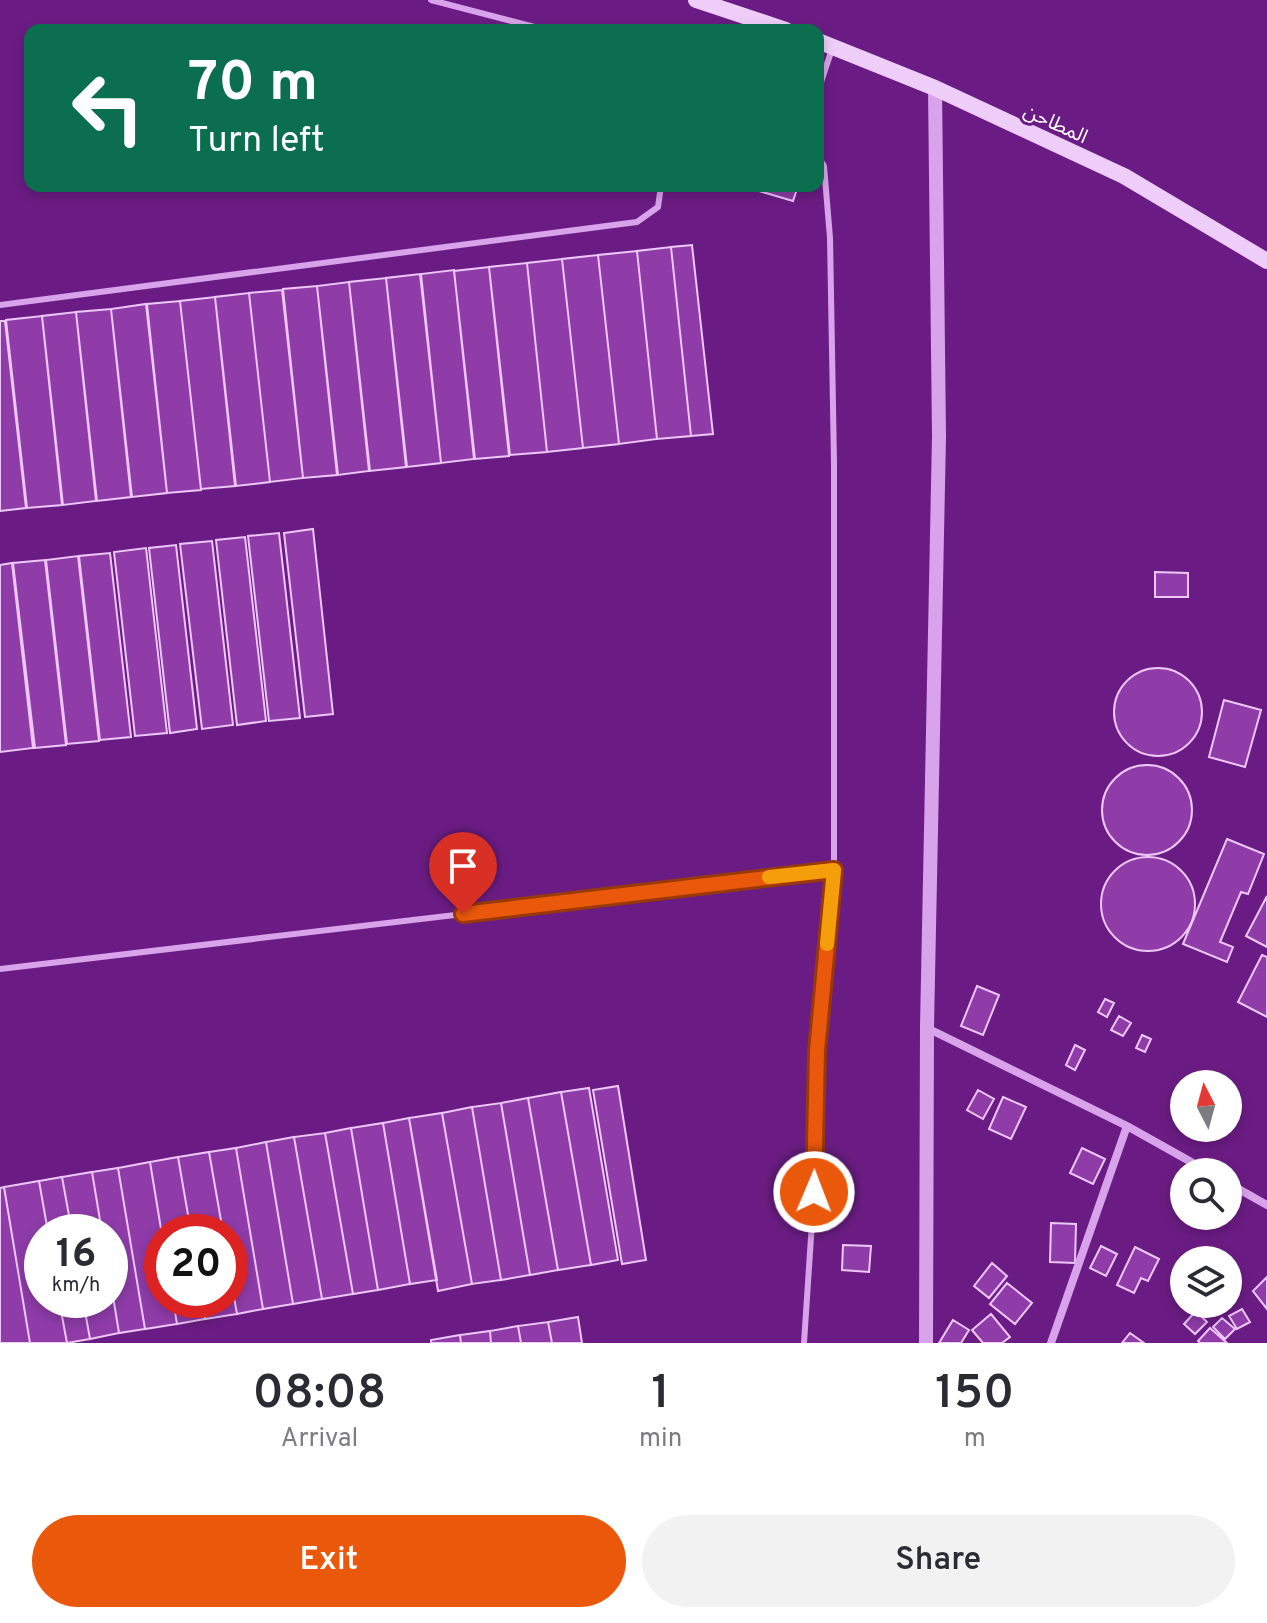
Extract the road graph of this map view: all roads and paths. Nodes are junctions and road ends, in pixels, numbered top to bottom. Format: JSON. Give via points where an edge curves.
{"nodes":[{"id":1,"x":431,"y":0,"type":"edge"},
{"id":2,"x":696,"y":0,"type":"edge"},
{"id":3,"x":523,"y":24,"type":"edge"},
{"id":4,"x":768,"y":24,"type":"edge"},
{"id":5,"x":826,"y":43,"type":"edge"},
{"id":6,"x":935,"y":88,"type":"junction"},
{"id":7,"x":824,"y":166,"type":"edge"},
{"id":8,"x":660,"y":192,"type":"edge"},
{"id":9,"x":1267,"y":261,"type":"edge"},
{"id":10,"x":0,"y":305,"type":"edge"},
{"id":11,"x":834,"y":870,"type":"junction"},
{"id":12,"x":0,"y":969,"type":"edge"},
{"id":13,"x":927,"y":1027,"type":"junction"},
{"id":14,"x":1127,"y":1126,"type":"junction"},
{"id":15,"x":1184,"y":1158,"type":"edge"},
{"id":16,"x":1242,"y":1191,"type":"edge"},
{"id":17,"x":1267,"y":1205,"type":"edge"},
{"id":18,"x":804,"y":1343,"type":"edge"},
{"id":19,"x":926,"y":1343,"type":"edge"},
{"id":20,"x":1051,"y":1343,"type":"edge"}],
"edges":[{"from":1,"to":3,"type":"lane"},
{"from":2,"to":4,"type":"main road"},
{"from":5,"to":6,"type":"main road","name":"المطاحن"},
{"from":6,"to":9,"type":"main road","name":"المطاحن","via":[[1124,176]]},
{"from":6,"to":13,"type":"street","via":[[939,436]]},
{"from":7,"to":11,"type":"lane","via":[[834,462]]},
{"from":8,"to":10,"type":"lane","via":[[658,207],[637,222]]},
{"from":11,"to":12,"type":"lane"},
{"from":11,"to":18,"type":"lane","via":[[817,1051]]},
{"from":13,"to":14,"type":"street"},
{"from":13,"to":19,"type":"street"},
{"from":14,"to":15,"type":"street"},
{"from":14,"to":20,"type":"street"},
{"from":16,"to":17,"type":"street"}]}
